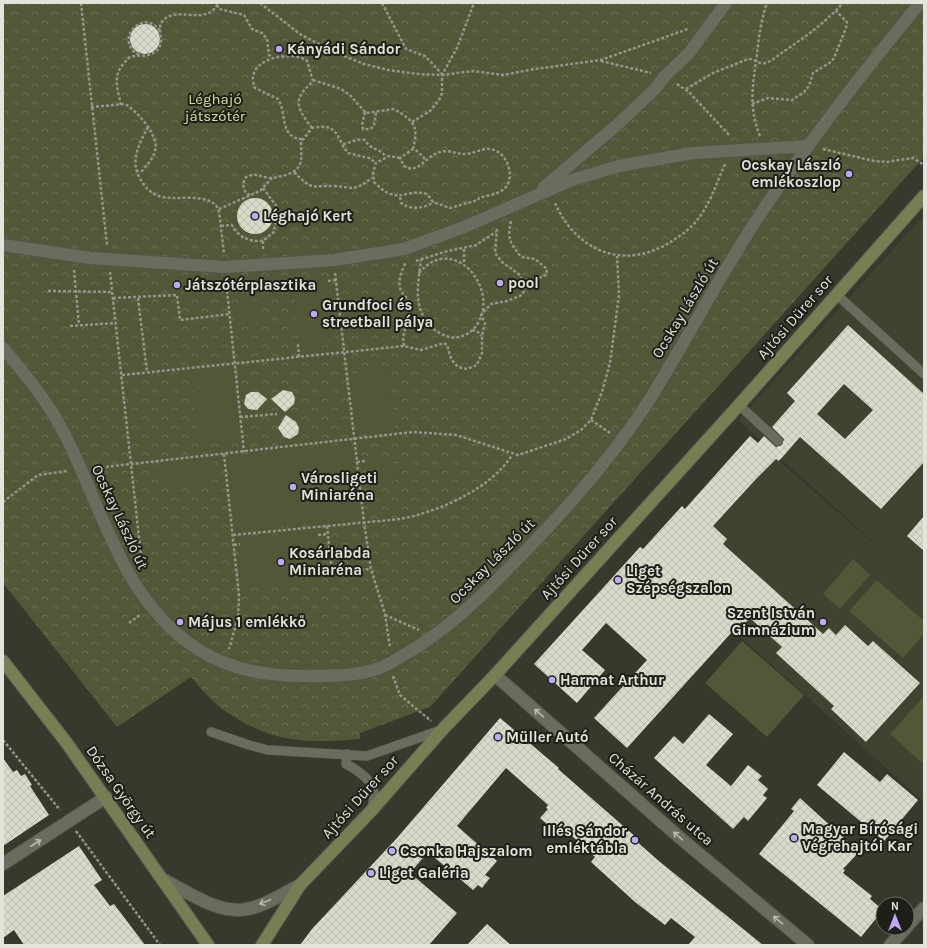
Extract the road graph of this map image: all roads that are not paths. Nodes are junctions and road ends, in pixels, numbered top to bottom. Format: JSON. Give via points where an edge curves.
{"nodes":[{"id":1,"x":726,"y":3,"type":"edge"},
{"id":2,"x":920,"y":3,"type":"edge"},
{"id":3,"x":809,"y":146,"type":"junction"},
{"id":4,"x":924,"y":196,"type":"edge"},
{"id":5,"x":530,"y":198,"type":"junction"},
{"id":6,"x":3,"y":245,"type":"edge"},
{"id":7,"x":836,"y":294,"type":"junction"},
{"id":8,"x":3,"y":348,"type":"edge"},
{"id":9,"x":924,"y":374,"type":"edge"},
{"id":10,"x":739,"y":405,"type":"junction"},
{"id":11,"x":778,"y":441,"type":"dead end"},
{"id":12,"x":3,"y":661,"type":"edge"},
{"id":13,"x":495,"y":675,"type":"junction"},
{"id":14,"x":443,"y":729,"type":"junction"},
{"id":15,"x":211,"y":732,"type":"dead end"},
{"id":16,"x":347,"y":754,"type":"junction"},
{"id":17,"x":106,"y":797,"type":"junction"},
{"id":18,"x":372,"y":810,"type":"junction"},
{"id":19,"x":3,"y":864,"type":"edge"},
{"id":20,"x":164,"y":880,"type":"junction"},
{"id":21,"x":300,"y":885,"type":"junction"},
{"id":22,"x":924,"y":908,"type":"edge"},
{"id":23,"x":915,"y":918,"type":"edge"},
{"id":24,"x":898,"y":936,"type":"edge"},
{"id":25,"x":208,"y":945,"type":"edge"},
{"id":26,"x":262,"y":945,"type":"edge"},
{"id":27,"x":808,"y":945,"type":"edge"},
{"id":28,"x":890,"y":945,"type":"edge"}],
"edges":[{"from":1,"to":5,"type":"street","via":[[689,53],[655,89],[618,124]]},
{"from":2,"to":3,"type":"street","name":"Ocskay László út","via":[[848,91]]},
{"from":3,"to":5,"type":"street","via":[[693,153],[650,160],[596,173]]},
{"from":3,"to":8,"type":"street","name":"Ocskay László út","via":[[761,214],[648,402],[609,457],[539,538],[464,612],[429,640],[375,670],[329,676],[272,675],[246,671],[222,663],[199,650],[171,628],[137,588],[114,548],[63,431],[22,370]]},
{"from":4,"to":7,"type":"street","name":"Ajtósi Dürer sor"},
{"from":5,"to":6,"type":"street","via":[[464,227],[404,248],[334,260],[225,267],[109,260]]},
{"from":7,"to":9,"type":"lane"},
{"from":7,"to":10,"type":"street","name":"Ajtósi Dürer sor"},
{"from":10,"to":11,"type":"lane"},
{"from":10,"to":13,"type":"street","name":"Ajtósi Dürer sor"},
{"from":12,"to":17,"type":"street","name":"Dózsa György út"},
{"from":13,"to":14,"type":"street","name":"Ajtósi Dürer sor"},
{"from":27,"to":13,"type":"street","name":"Cházár András utca","one_way":true,"via":[[679,837]]},
{"from":14,"to":16,"type":"lane","via":[[367,756]]},
{"from":14,"to":18,"type":"street","name":"Ajtósi Dürer sor"},
{"from":15,"to":16,"type":"lane","via":[[268,750]]},
{"from":16,"to":18,"type":"lane","via":[[346,764],[355,768],[371,784],[374,792]]},
{"from":19,"to":17,"type":"street","one_way":true},
{"from":17,"to":20,"type":"street","name":"Dózsa György út"},
{"from":18,"to":21,"type":"street","name":"Ajtósi Dürer sor"},
{"from":21,"to":20,"type":"street","one_way":true,"via":[[247,909],[229,909]]},
{"from":20,"to":25,"type":"street","name":"Dózsa György út"},
{"from":21,"to":26,"type":"street","name":"Ajtósi Dürer sor"},
{"from":22,"to":23,"type":"street"},
{"from":24,"to":28,"type":"street"}]}
